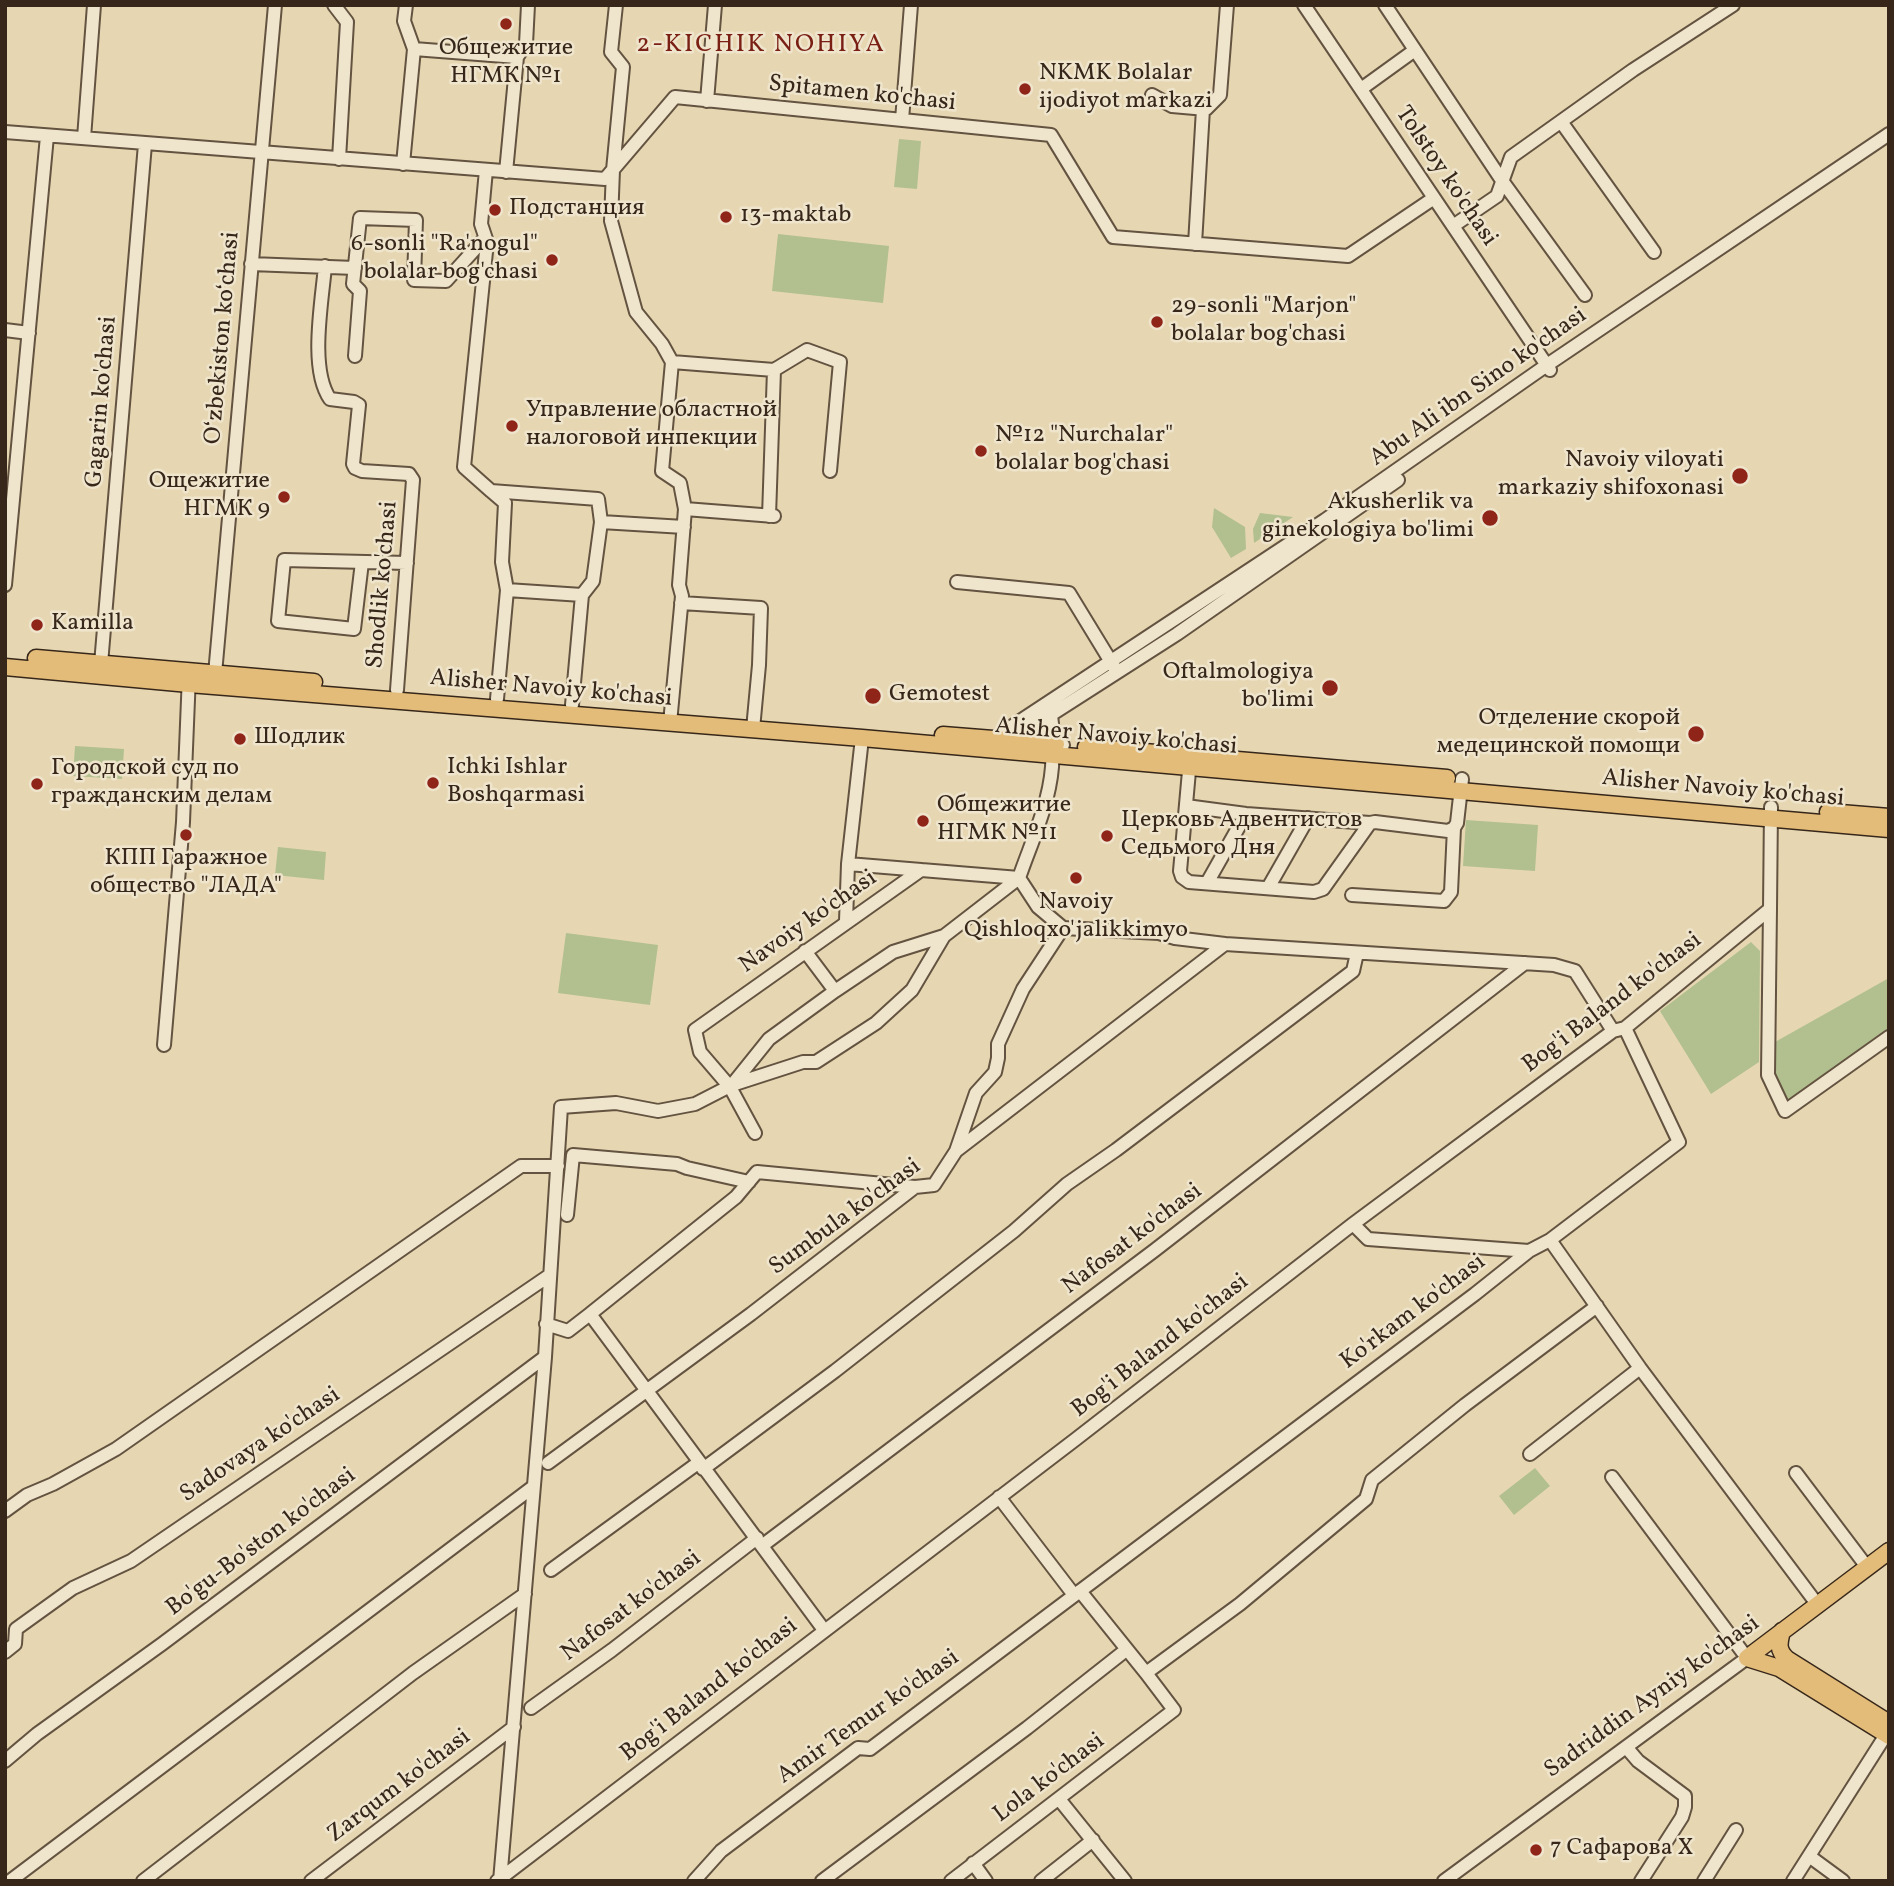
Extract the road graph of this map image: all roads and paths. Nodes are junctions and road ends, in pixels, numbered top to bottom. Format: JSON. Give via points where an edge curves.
{"nodes":[{"id":1,"x":94,"y":5,"type":"edge"},
{"id":2,"x":275,"y":5,"type":"edge"},
{"id":3,"x":334,"y":5,"type":"edge"},
{"id":4,"x":406,"y":5,"type":"edge"},
{"id":5,"x":528,"y":5,"type":"edge"},
{"id":6,"x":616,"y":5,"type":"edge"},
{"id":7,"x":715,"y":5,"type":"edge"},
{"id":8,"x":911,"y":5,"type":"edge"},
{"id":9,"x":1227,"y":5,"type":"edge"},
{"id":10,"x":1304,"y":5,"type":"edge"},
{"id":11,"x":1385,"y":5,"type":"edge"},
{"id":12,"x":1733,"y":5,"type":"edge"},
{"id":13,"x":414,"y":49,"type":"junction"},
{"id":14,"x":1415,"y":50,"type":"junction"},
{"id":15,"x":517,"y":57,"type":"junction"},
{"id":16,"x":1360,"y":89,"type":"junction"},
{"id":17,"x":1152,"y":95,"type":"dead end"},
{"id":18,"x":707,"y":101,"type":"junction"},
{"id":19,"x":1205,"y":109,"type":"junction"},
{"id":20,"x":902,"y":120,"type":"junction"},
{"id":21,"x":1562,"y":123,"type":"junction"},
{"id":22,"x":5,"y":132,"type":"edge"},
{"id":23,"x":1889,"y":134,"type":"edge"},
{"id":24,"x":47,"y":136,"type":"junction"},
{"id":25,"x":84,"y":138,"type":"junction"},
{"id":26,"x":1889,"y":143,"type":"edge"},
{"id":27,"x":145,"y":144,"type":"junction"},
{"id":28,"x":261,"y":153,"type":"junction"},
{"id":29,"x":339,"y":159,"type":"junction"},
{"id":30,"x":403,"y":164,"type":"junction"},
{"id":31,"x":486,"y":170,"type":"junction"},
{"id":32,"x":613,"y":170,"type":"junction"},
{"id":33,"x":506,"y":172,"type":"junction"},
{"id":34,"x":1503,"y":182,"type":"junction"},
{"id":35,"x":1434,"y":198,"type":"junction"},
{"id":36,"x":1453,"y":226,"type":"junction"},
{"id":37,"x":485,"y":238,"type":"junction"},
{"id":38,"x":1195,"y":244,"type":"junction"},
{"id":39,"x":1654,"y":252,"type":"dead end"},
{"id":40,"x":251,"y":264,"type":"junction"},
{"id":41,"x":325,"y":267,"type":"junction"},
{"id":42,"x":355,"y":268,"type":"junction"},
{"id":43,"x":1585,"y":295,"type":"dead end"},
{"id":44,"x":5,"y":330,"type":"edge"},
{"id":45,"x":29,"y":333,"type":"junction"},
{"id":46,"x":355,"y":356,"type":"dead end"},
{"id":47,"x":673,"y":362,"type":"junction"},
{"id":48,"x":1549,"y":369,"type":"junction"},
{"id":49,"x":774,"y":370,"type":"junction"},
{"id":50,"x":830,"y":471,"type":"dead end"},
{"id":51,"x":491,"y":491,"type":"junction"},
{"id":52,"x":685,"y":509,"type":"junction"},
{"id":53,"x":601,"y":522,"type":"junction"},
{"id":54,"x":684,"y":527,"type":"junction"},
{"id":55,"x":362,"y":562,"type":"junction"},
{"id":56,"x":407,"y":563,"type":"junction"},
{"id":57,"x":957,"y":582,"type":"dead end"},
{"id":58,"x":5,"y":585,"type":"edge"},
{"id":59,"x":508,"y":590,"type":"junction"},
{"id":60,"x":582,"y":595,"type":"junction"},
{"id":61,"x":681,"y":603,"type":"junction"},
{"id":62,"x":5,"y":656,"type":"edge"},
{"id":63,"x":101,"y":664,"type":"junction"},
{"id":64,"x":5,"y":667,"type":"edge"},
{"id":65,"x":1114,"y":668,"type":"junction"},
{"id":66,"x":215,"y":674,"type":"junction"},
{"id":67,"x":189,"y":678,"type":"junction"},
{"id":68,"x":397,"y":690,"type":"junction"},
{"id":69,"x":497,"y":699,"type":"junction"},
{"id":70,"x":572,"y":705,"type":"junction"},
{"id":71,"x":1051,"y":715,"type":"junction"},
{"id":72,"x":671,"y":718,"type":"junction"},
{"id":73,"x":753,"y":724,"type":"junction"},
{"id":74,"x":862,"y":738,"type":"junction"},
{"id":75,"x":1001,"y":745,"type":"junction"},
{"id":76,"x":1056,"y":748,"type":"junction"},
{"id":77,"x":1190,"y":762,"type":"junction"},
{"id":78,"x":1462,"y":785,"type":"junction"},
{"id":79,"x":1186,"y":806,"type":"junction"},
{"id":80,"x":1770,"y":812,"type":"junction"},
{"id":81,"x":1246,"y":814,"type":"junction"},
{"id":82,"x":1889,"y":817,"type":"edge"},
{"id":83,"x":1308,"y":818,"type":"junction"},
{"id":84,"x":1370,"y":823,"type":"junction"},
{"id":85,"x":1454,"y":828,"type":"junction"},
{"id":86,"x":1889,"y":829,"type":"edge"},
{"id":87,"x":848,"y":863,"type":"junction"},
{"id":88,"x":921,"y":870,"type":"junction"},
{"id":89,"x":1019,"y":878,"type":"junction"},
{"id":90,"x":1207,"y":883,"type":"junction"},
{"id":91,"x":1268,"y":888,"type":"junction"},
{"id":92,"x":1352,"y":895,"type":"dead end"},
{"id":93,"x":1770,"y":909,"type":"junction"},
{"id":94,"x":846,"y":921,"type":"junction"},
{"id":95,"x":1062,"y":928,"type":"junction"},
{"id":96,"x":944,"y":936,"type":"junction"},
{"id":97,"x":1225,"y":944,"type":"junction"},
{"id":98,"x":805,"y":951,"type":"junction"},
{"id":99,"x":1357,"y":953,"type":"junction"},
{"id":100,"x":1525,"y":963,"type":"junction"},
{"id":101,"x":835,"y":991,"type":"junction"},
{"id":102,"x":1619,"y":1029,"type":"junction"},
{"id":103,"x":1889,"y":1037,"type":"edge"},
{"id":104,"x":164,"y":1045,"type":"dead end"},
{"id":105,"x":731,"y":1086,"type":"junction"},
{"id":106,"x":755,"y":1133,"type":"dead end"},
{"id":107,"x":956,"y":1151,"type":"junction"},
{"id":108,"x":558,"y":1166,"type":"junction"},
{"id":109,"x":749,"y":1182,"type":"junction"},
{"id":110,"x":915,"y":1187,"type":"junction"},
{"id":111,"x":567,"y":1216,"type":"dead end"},
{"id":112,"x":1353,"y":1224,"type":"junction"},
{"id":113,"x":1550,"y":1240,"type":"junction"},
{"id":114,"x":1529,"y":1251,"type":"junction"},
{"id":115,"x":550,"y":1275,"type":"junction"},
{"id":116,"x":1597,"y":1306,"type":"junction"},
{"id":117,"x":590,"y":1314,"type":"junction"},
{"id":118,"x":546,"y":1324,"type":"junction"},
{"id":119,"x":545,"y":1357,"type":"junction"},
{"id":120,"x":1640,"y":1368,"type":"junction"},
{"id":121,"x":648,"y":1391,"type":"junction"},
{"id":122,"x":1530,"y":1454,"type":"dead end"},
{"id":123,"x":548,"y":1463,"type":"dead end"},
{"id":124,"x":701,"y":1466,"type":"junction"},
{"id":125,"x":1796,"y":1474,"type":"dead end"},
{"id":126,"x":1612,"y":1477,"type":"dead end"},
{"id":127,"x":533,"y":1487,"type":"junction"},
{"id":128,"x":999,"y":1497,"type":"junction"},
{"id":129,"x":5,"y":1511,"type":"edge"},
{"id":130,"x":760,"y":1542,"type":"junction"},
{"id":131,"x":1889,"y":1550,"type":"edge"},
{"id":132,"x":1867,"y":1567,"type":"junction"},
{"id":133,"x":551,"y":1570,"type":"dead end"},
{"id":134,"x":1077,"y":1593,"type":"junction"},
{"id":135,"x":525,"y":1594,"type":"junction"},
{"id":136,"x":1817,"y":1604,"type":"junction"},
{"id":137,"x":824,"y":1630,"type":"junction"},
{"id":138,"x":1782,"y":1631,"type":"junction"},
{"id":139,"x":1126,"y":1650,"type":"junction"},
{"id":140,"x":5,"y":1652,"type":"edge"},
{"id":141,"x":1747,"y":1658,"type":"junction"},
{"id":142,"x":1784,"y":1664,"type":"junction"},
{"id":143,"x":1146,"y":1673,"type":"junction"},
{"id":144,"x":531,"y":1708,"type":"dead end"},
{"id":145,"x":514,"y":1727,"type":"junction"},
{"id":146,"x":1888,"y":1731,"type":"edge"},
{"id":147,"x":1626,"y":1747,"type":"junction"},
{"id":148,"x":5,"y":1761,"type":"edge"},
{"id":149,"x":1059,"y":1799,"type":"junction"},
{"id":150,"x":1735,"y":1830,"type":"dead end"},
{"id":151,"x":1093,"y":1840,"type":"junction"},
{"id":152,"x":1809,"y":1856,"type":"junction"},
{"id":153,"x":974,"y":1863,"type":"junction"},
{"id":154,"x":504,"y":1878,"type":"edge"},
{"id":155,"x":10,"y":1881,"type":"edge"},
{"id":156,"x":143,"y":1881,"type":"edge"},
{"id":157,"x":311,"y":1881,"type":"edge"},
{"id":158,"x":694,"y":1881,"type":"edge"},
{"id":159,"x":821,"y":1881,"type":"edge"},
{"id":160,"x":951,"y":1881,"type":"edge"},
{"id":161,"x":986,"y":1881,"type":"edge"},
{"id":162,"x":1041,"y":1881,"type":"edge"},
{"id":163,"x":1125,"y":1881,"type":"edge"},
{"id":164,"x":1444,"y":1881,"type":"edge"},
{"id":165,"x":1641,"y":1881,"type":"edge"},
{"id":166,"x":1704,"y":1881,"type":"edge"},
{"id":167,"x":1793,"y":1881,"type":"edge"},
{"id":168,"x":1843,"y":1881,"type":"edge"}],
"edges":[{"from":1,"to":25,"type":"street"},
{"from":2,"to":28,"type":"street","name":"O‘zbekiston ko‘chasi"},
{"from":3,"to":29,"type":"street","via":[[347,22]]},
{"from":4,"to":13,"type":"street","via":[[404,20]]},
{"from":5,"to":15,"type":"street","via":[[526,44]]},
{"from":6,"to":32,"type":"street","via":[[611,52],[623,67]]},
{"from":7,"to":18,"type":"street"},
{"from":8,"to":20,"type":"street"},
{"from":9,"to":19,"type":"street","via":[[1220,95]]},
{"from":10,"to":16,"type":"street","name":"Tolstoy ko'chasi"},
{"from":11,"to":14,"type":"street"},
{"from":12,"to":21,"type":"street"},
{"from":13,"to":15,"type":"street"},
{"from":13,"to":30,"type":"street"},
{"from":14,"to":16,"type":"street"},
{"from":14,"to":34,"type":"street"},
{"from":15,"to":33,"type":"street"},
{"from":16,"to":35,"type":"street","name":"Tolstoy ko'chasi"},
{"from":17,"to":19,"type":"street","via":[[1172,106]]},
{"from":18,"to":20,"type":"street","name":"Spitamen ko'chasi"},
{"from":18,"to":32,"type":"street","name":"Spitamen ko'chasi","via":[[675,97]]},
{"from":19,"to":38,"type":"street"},
{"from":20,"to":38,"type":"street","name":"Spitamen ko'chasi","via":[[1051,135],[1113,237]]},
{"from":21,"to":34,"type":"street","via":[[1511,157]]},
{"from":21,"to":39,"type":"street"},
{"from":22,"to":24,"type":"street"},
{"from":23,"to":48,"type":"street","name":"Abu Ali ibn Sino ko'chasi"},
{"from":24,"to":25,"type":"street"},
{"from":24,"to":45,"type":"street"},
{"from":25,"to":27,"type":"street"},
{"from":26,"to":48,"type":"street","name":"Abu Ali ibn Sino ko'chasi"},
{"from":27,"to":28,"type":"street"},
{"from":27,"to":63,"type":"street","name":"Gagarin ko'chasi"},
{"from":28,"to":29,"type":"street"},
{"from":28,"to":40,"type":"street","name":"O‘zbekiston ko‘chasi"},
{"from":29,"to":30,"type":"street"},
{"from":30,"to":31,"type":"street"},
{"from":31,"to":33,"type":"street"},
{"from":31,"to":37,"type":"street","via":[[481,224]]},
{"from":32,"to":33,"type":"street","via":[[605,179]]},
{"from":32,"to":47,"type":"street","via":[[611,221],[636,312]]},
{"from":34,"to":36,"type":"street","via":[[1497,196]]},
{"from":34,"to":43,"type":"street"},
{"from":35,"to":36,"type":"street","name":"Tolstoy ko'chasi"},
{"from":35,"to":38,"type":"street","name":"Spitamen ko'chasi","via":[[1348,256]]},
{"from":36,"to":48,"type":"street","name":"Tolstoy ko'chasi"},
{"from":37,"to":42,"type":"street","via":[[446,281],[414,279],[416,220],[360,218]]},
{"from":37,"to":51,"type":"street","via":[[464,467]]},
{"from":40,"to":41,"type":"street"},
{"from":40,"to":66,"type":"street","name":"O‘zbekiston ko‘chasi"},
{"from":41,"to":42,"type":"street"},
{"from":41,"to":56,"type":"street","name":"Shodlik ko'chasi","via":[[318,362],[326,392],[330,399],[359,405],[355,468],[409,474],[413,480]]},
{"from":42,"to":46,"type":"street","via":[[353,284],[360,291]]},
{"from":44,"to":45,"type":"street"},
{"from":45,"to":58,"type":"street"},
{"from":47,"to":49,"type":"street"},
{"from":47,"to":52,"type":"street","via":[[662,471],[680,482]]},
{"from":48,"to":65,"type":"street","name":"Abu Ali ibn Sino ko'chasi","via":[[1177,634]]},
{"from":49,"to":50,"type":"street","via":[[807,350],[840,362]]},
{"from":49,"to":52,"type":"street","via":[[771,516]]},
{"from":51,"to":53,"type":"street","via":[[598,499]]},
{"from":51,"to":59,"type":"street","via":[[505,503],[502,562]]},
{"from":52,"to":54,"type":"street"},
{"from":53,"to":54,"type":"street"},
{"from":53,"to":60,"type":"street","via":[[593,581]]},
{"from":54,"to":61,"type":"street"},
{"from":55,"to":55,"type":"street","name":"Shodlik ko'chasi","via":[[284,560],[278,621],[354,629]]},
{"from":55,"to":56,"type":"street"},
{"from":56,"to":68,"type":"street","name":"Shodlik ko'chasi"},
{"from":57,"to":65,"type":"street","via":[[1069,593]]},
{"from":59,"to":60,"type":"street"},
{"from":59,"to":69,"type":"street"},
{"from":60,"to":70,"type":"street"},
{"from":61,"to":72,"type":"street"},
{"from":61,"to":73,"type":"street","via":[[761,608]]},
{"from":62,"to":63,"type":"main road","name":"Alisher Navoiy ko'chasi"},
{"from":63,"to":67,"type":"main road","name":"Alisher Navoiy ko'chasi"},
{"from":64,"to":67,"type":"main road","name":"Alisher Navoiy ko'chasi"},
{"from":65,"to":71,"type":"street","name":"Abu Ali ibn Sino ko'chasi"},
{"from":65,"to":75,"type":"street","name":"Abu Ali ibn Sino ko'chasi","via":[[1008,729]]},
{"from":66,"to":67,"type":"main road","name":"Alisher Navoiy ko'chasi"},
{"from":66,"to":68,"type":"main road","name":"Alisher Navoiy ko'chasi"},
{"from":67,"to":72,"type":"main road","name":"Alisher Navoiy ko'chasi"},
{"from":67,"to":104,"type":"street","via":[[183,822]]},
{"from":68,"to":69,"type":"main road","name":"Alisher Navoiy ko'chasi"},
{"from":69,"to":70,"type":"main road","name":"Alisher Navoiy ko'chasi"},
{"from":70,"to":72,"type":"main road","name":"Alisher Navoiy ko'chasi"},
{"from":71,"to":75,"type":"street","name":"Abu Ali ibn Sino ko'chasi"},
{"from":71,"to":76,"type":"street"},
{"from":72,"to":73,"type":"main road","name":"Alisher Navoiy ko'chasi"},
{"from":73,"to":74,"type":"main road","name":"Alisher Navoiy ko'chasi"},
{"from":73,"to":75,"type":"main road","name":"Alisher Navoiy ko'chasi"},
{"from":74,"to":75,"type":"main road","name":"Alisher Navoiy ko'chasi"},
{"from":74,"to":87,"type":"street"},
{"from":75,"to":76,"type":"main road","name":"Alisher Navoiy ko'chasi"},
{"from":76,"to":77,"type":"main road","name":"Alisher Navoiy ko'chasi"},
{"from":76,"to":89,"type":"street"},
{"from":77,"to":78,"type":"main road","name":"Alisher Navoiy ko'chasi"},
{"from":77,"to":79,"type":"street"},
{"from":78,"to":80,"type":"main road","name":"Alisher Navoiy ko'chasi"},
{"from":78,"to":85,"type":"street"},
{"from":79,"to":81,"type":"street"},
{"from":79,"to":90,"type":"street","via":[[1180,871],[1189,882]]},
{"from":80,"to":82,"type":"main road","name":"Alisher Navoiy ko'chasi"},
{"from":80,"to":86,"type":"main road","name":"Alisher Navoiy ko'chasi"},
{"from":80,"to":93,"type":"street"},
{"from":81,"to":83,"type":"street"},
{"from":81,"to":90,"type":"street"},
{"from":83,"to":84,"type":"street"},
{"from":83,"to":91,"type":"street"},
{"from":84,"to":85,"type":"street"},
{"from":84,"to":91,"type":"street","via":[[1323,889]]},
{"from":85,"to":92,"type":"street","via":[[1451,892],[1444,901]]},
{"from":87,"to":88,"type":"street"},
{"from":87,"to":94,"type":"street"},
{"from":88,"to":89,"type":"street"},
{"from":88,"to":94,"type":"street","name":"Navoiy ko'chasi"},
{"from":89,"to":95,"type":"street","via":[[1038,907]]},
{"from":89,"to":96,"type":"street"},
{"from":90,"to":91,"type":"street"},
{"from":93,"to":102,"type":"street","name":"Bog'i Baland ko'chasi"},
{"from":93,"to":103,"type":"street","via":[[1768,1075],[1785,1111]]},
{"from":94,"to":98,"type":"street","name":"Navoiy ko'chasi"},
{"from":95,"to":97,"type":"street","via":[[1159,933]]},
{"from":95,"to":107,"type":"street","via":[[1023,989],[998,1044],[995,1072],[976,1093]]},
{"from":96,"to":101,"type":"street","via":[[893,952]]},
{"from":96,"to":105,"type":"street","via":[[912,990],[876,1023],[816,1062],[803,1062]]},
{"from":97,"to":99,"type":"street"},
{"from":97,"to":107,"type":"street","name":"Sumbula ko'chasi"},
{"from":98,"to":101,"type":"street"},
{"from":98,"to":105,"type":"street","name":"Navoiy ko'chasi","via":[[695,1030],[700,1052]]},
{"from":99,"to":100,"type":"street"},
{"from":99,"to":124,"type":"street","via":[[1353,971],[1067,1184],[835,1371]]},
{"from":100,"to":102,"type":"street","via":[[1574,971]]},
{"from":100,"to":130,"type":"street","name":"Nafosat ko'chasi","via":[[1155,1250]]},
{"from":101,"to":105,"type":"street","via":[[769,1039]]},
{"from":102,"to":112,"type":"street","name":"Bog'i Baland ko'chasi"},
{"from":102,"to":113,"type":"street","name":"Ko'rkam ko'chasi","via":[[1679,1142]]},
{"from":105,"to":106,"type":"street"},
{"from":105,"to":108,"type":"street","via":[[695,1104],[658,1111],[616,1103],[561,1107]]},
{"from":107,"to":110,"type":"street","name":"Sumbula ko'chasi","via":[[934,1185]]},
{"from":108,"to":115,"type":"street"},
{"from":108,"to":129,"type":"street","via":[[520,1166],[116,1449]]},
{"from":109,"to":110,"type":"street","via":[[757,1172]]},
{"from":109,"to":111,"type":"street","via":[[677,1164],[573,1155]]},
{"from":109,"to":117,"type":"street"},
{"from":110,"to":121,"type":"street","name":"Sumbula ko'chasi"},
{"from":112,"to":114,"type":"street","via":[[1368,1239]]},
{"from":112,"to":128,"type":"street","name":"Bog'i Baland ko'chasi"},
{"from":113,"to":114,"type":"street","name":"Ko'rkam ko'chasi"},
{"from":113,"to":116,"type":"street"},
{"from":114,"to":134,"type":"street","name":"Ko'rkam ko'chasi"},
{"from":115,"to":118,"type":"street"},
{"from":115,"to":140,"type":"street","name":"Sadovaya ko'chasi","via":[[131,1561],[74,1588],[16,1629],[15,1644]]},
{"from":116,"to":120,"type":"street"},
{"from":116,"to":143,"type":"street","via":[[1372,1480],[1366,1499],[1240,1604]]},
{"from":117,"to":118,"type":"street","via":[[568,1331]]},
{"from":117,"to":121,"type":"street"},
{"from":118,"to":119,"type":"street"},
{"from":119,"to":127,"type":"street"},
{"from":119,"to":148,"type":"street","name":"Bo'gu-Bo'ston ko'chasi"},
{"from":120,"to":122,"type":"street"},
{"from":120,"to":136,"type":"street"},
{"from":121,"to":123,"type":"street","name":"Sumbula ko'chasi"},
{"from":121,"to":124,"type":"street"},
{"from":124,"to":130,"type":"street"},
{"from":124,"to":133,"type":"street"},
{"from":125,"to":132,"type":"street"},
{"from":126,"to":141,"type":"street"},
{"from":127,"to":135,"type":"street"},
{"from":127,"to":155,"type":"street"},
{"from":128,"to":134,"type":"street"},
{"from":128,"to":137,"type":"street","name":"Bog'i Baland ko'chasi"},
{"from":130,"to":137,"type":"street"},
{"from":130,"to":144,"type":"street","name":"Nafosat ko'chasi"},
{"from":131,"to":132,"type":"main road","name":"Sadriddin Ayniy ko'chasi"},
{"from":132,"to":136,"type":"main road","name":"Sadriddin Ayniy ko'chasi"},
{"from":134,"to":139,"type":"street"},
{"from":134,"to":158,"type":"street","name":"Amir Temur ko'chasi","via":[[870,1749],[858,1748],[847,1756],[721,1851]]},
{"from":135,"to":145,"type":"street"},
{"from":135,"to":156,"type":"street","via":[[413,1673]]},
{"from":136,"to":138,"type":"main road","name":"Sadriddin Ayniy ko'chasi"},
{"from":137,"to":154,"type":"street","name":"Bog'i Baland ko'chasi"},
{"from":138,"to":141,"type":"main road","name":"Sadriddin Ayniy ko'chasi"},
{"from":138,"to":142,"type":"main road","via":[[1779,1646]]},
{"from":139,"to":143,"type":"street"},
{"from":139,"to":159,"type":"street"},
{"from":141,"to":142,"type":"main road"},
{"from":141,"to":147,"type":"street","name":"Sadriddin Ayniy ko'chasi"},
{"from":142,"to":146,"type":"main road"},
{"from":143,"to":149,"type":"street","name":"Lola ko'chasi","via":[[1174,1710]]},
{"from":145,"to":154,"type":"street"},
{"from":145,"to":157,"type":"street","name":"Zarqum ko'chasi"},
{"from":146,"to":152,"type":"street"},
{"from":147,"to":164,"type":"street","name":"Sadriddin Ayniy ko'chasi"},
{"from":147,"to":165,"type":"street","via":[[1685,1796],[1682,1817]]},
{"from":149,"to":151,"type":"street"},
{"from":149,"to":153,"type":"street","name":"Lola ko'chasi"},
{"from":150,"to":166,"type":"street"},
{"from":151,"to":162,"type":"street"},
{"from":151,"to":163,"type":"street"},
{"from":152,"to":167,"type":"street"},
{"from":152,"to":168,"type":"street"},
{"from":153,"to":160,"type":"street","name":"Lola ko'chasi"},
{"from":153,"to":161,"type":"street"}]}
